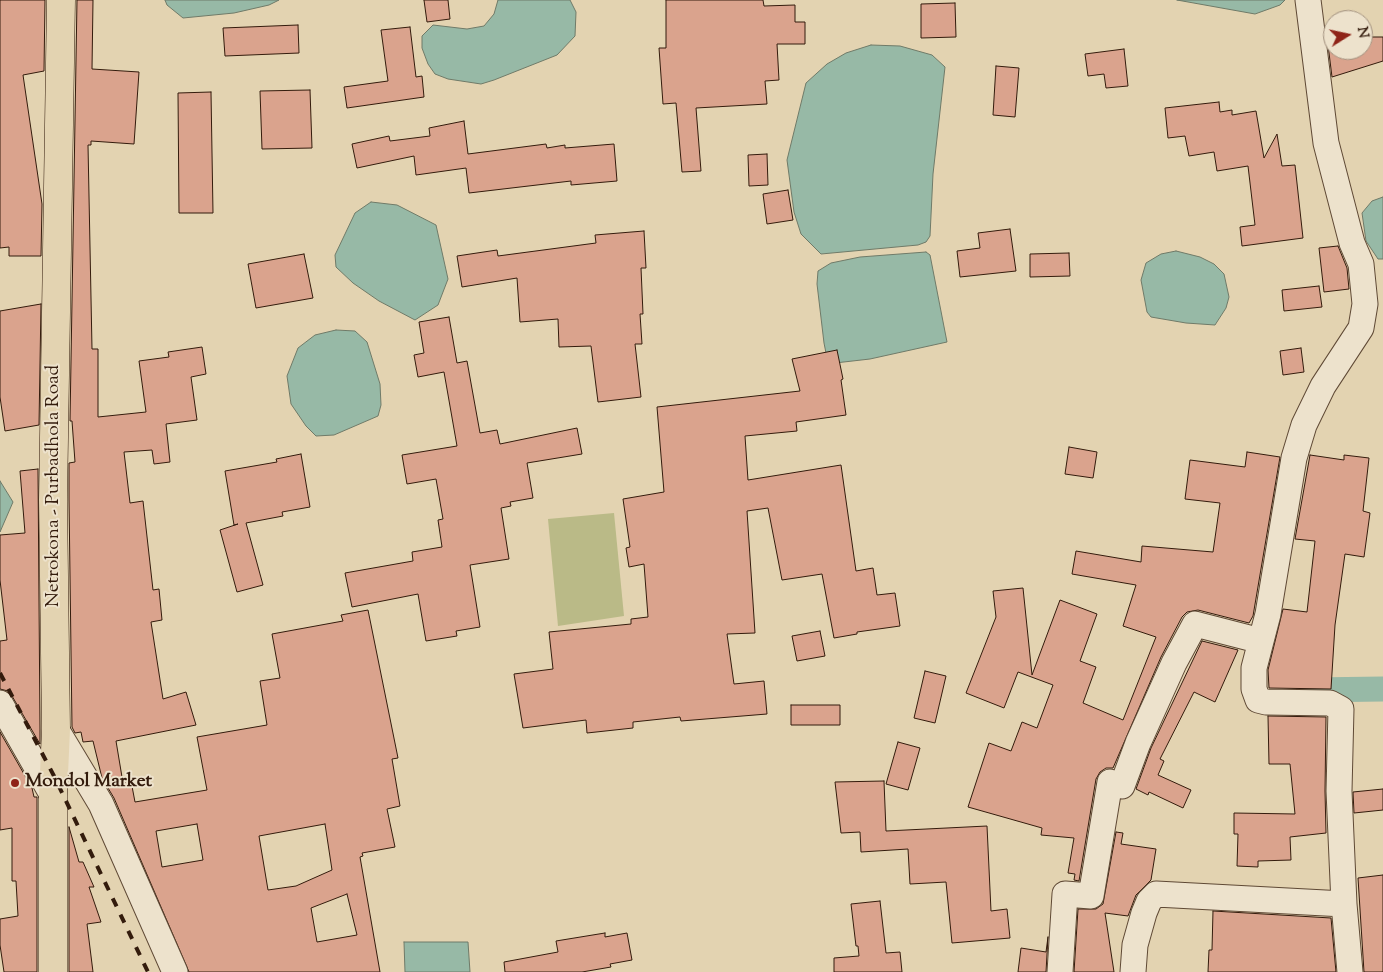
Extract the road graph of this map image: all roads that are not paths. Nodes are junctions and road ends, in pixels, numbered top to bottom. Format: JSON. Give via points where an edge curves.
{"nodes":[{"id":1,"x":61,"y":0,"type":"edge"},
{"id":2,"x":1308,"y":0,"type":"edge"},
{"id":3,"x":1261,"y":641,"type":"junction"},
{"id":4,"x":0,"y":703,"type":"edge"},
{"id":5,"x":56,"y":729,"type":"junction"},
{"id":6,"x":53,"y":796,"type":"junction"},
{"id":7,"x":1344,"y":904,"type":"junction"},
{"id":8,"x":53,"y":972,"type":"edge"},
{"id":9,"x":174,"y":972,"type":"edge"},
{"id":10,"x":1060,"y":972,"type":"edge"},
{"id":11,"x":1133,"y":972,"type":"edge"},
{"id":12,"x":1350,"y":972,"type":"edge"}],
"edges":[{"from":1,"to":5,"type":"main road","name":"Netrokona - Purbadhola Road","via":[[53,500]]},
{"from":2,"to":3,"type":"street","via":[[1326,143],[1352,243],[1361,264],[1365,304],[1361,328],[1323,386],[1304,425],[1294,458]]},
{"from":3,"to":7,"type":"street","via":[[1254,668],[1254,689],[1258,700],[1330,703],[1340,709],[1339,791]]},
{"from":3,"to":10,"type":"street","via":[[1194,624],[1142,734],[1122,786],[1110,782],[1091,896],[1065,894]]},
{"from":4,"to":6,"type":"street"},
{"from":5,"to":6,"type":"main road","name":"Netrokona - Purbadhola Road"},
{"from":5,"to":9,"type":"street","via":[[101,804]]},
{"from":6,"to":8,"type":"main road","name":"Netrokona - Purbadhola Road"},
{"from":7,"to":11,"type":"street","via":[[1156,894],[1144,913],[1135,945]]},
{"from":7,"to":12,"type":"street"}]}
